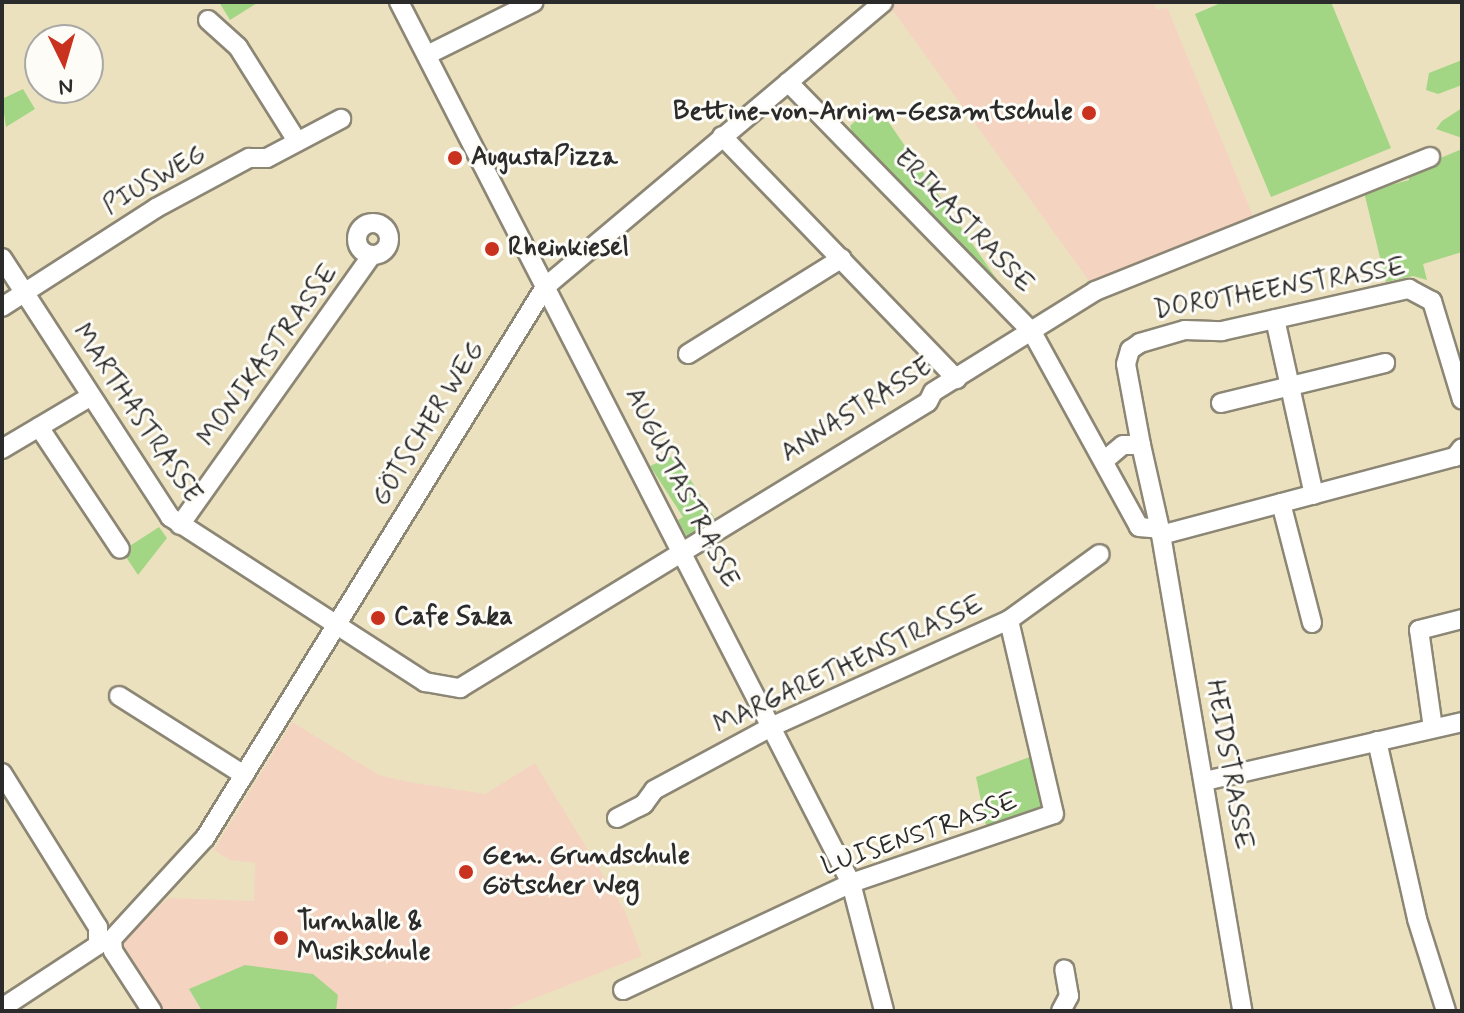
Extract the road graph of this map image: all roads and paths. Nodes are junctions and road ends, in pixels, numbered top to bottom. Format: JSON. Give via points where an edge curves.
{"nodes":[{"id":1,"x":399,"y":2,"type":"edge"},
{"id":2,"x":534,"y":2,"type":"edge"},
{"id":3,"x":883,"y":2,"type":"edge"},
{"id":4,"x":208,"y":20,"type":"dead end"},
{"id":5,"x":427,"y":55,"type":"junction"},
{"id":6,"x":788,"y":82,"type":"junction"},
{"id":7,"x":341,"y":119,"type":"dead end"},
{"id":8,"x":722,"y":136,"type":"junction"},
{"id":9,"x":297,"y":141,"type":"junction"},
{"id":10,"x":1430,"y":157,"type":"dead end"},
{"id":11,"x":372,"y":255,"type":"dead end"},
{"id":12,"x":2,"y":258,"type":"edge"},
{"id":13,"x":842,"y":258,"type":"junction"},
{"id":14,"x":545,"y":287,"type":"junction"},
{"id":15,"x":23,"y":293,"type":"junction"},
{"id":16,"x":2,"y":307,"type":"edge"},
{"id":17,"x":1275,"y":319,"type":"junction"},
{"id":18,"x":1032,"y":332,"type":"junction"},
{"id":19,"x":688,"y":354,"type":"dead end"},
{"id":20,"x":1385,"y":363,"type":"dead end"},
{"id":21,"x":957,"y":379,"type":"junction"},
{"id":22,"x":1291,"y":387,"type":"junction"},
{"id":23,"x":88,"y":398,"type":"junction"},
{"id":24,"x":1462,"y":400,"type":"edge"},
{"id":25,"x":1221,"y":403,"type":"dead end"},
{"id":26,"x":39,"y":427,"type":"junction"},
{"id":27,"x":1141,"y":445,"type":"junction"},
{"id":28,"x":1462,"y":448,"type":"edge"},
{"id":29,"x":2,"y":449,"type":"edge"},
{"id":30,"x":1105,"y":460,"type":"junction"},
{"id":31,"x":1314,"y":495,"type":"junction"},
{"id":32,"x":1281,"y":503,"type":"junction"},
{"id":33,"x":180,"y":525,"type":"junction"},
{"id":34,"x":1160,"y":532,"type":"junction"},
{"id":35,"x":120,"y":549,"type":"dead end"},
{"id":36,"x":684,"y":552,"type":"junction"},
{"id":37,"x":1100,"y":554,"type":"dead end"},
{"id":38,"x":1462,"y":619,"type":"edge"},
{"id":39,"x":1009,"y":620,"type":"junction"},
{"id":40,"x":1312,"y":623,"type":"dead end"},
{"id":41,"x":335,"y":624,"type":"junction"},
{"id":42,"x":119,"y":696,"type":"dead end"},
{"id":43,"x":1462,"y":722,"type":"edge"},
{"id":44,"x":773,"y":726,"type":"junction"},
{"id":45,"x":1433,"y":728,"type":"junction"},
{"id":46,"x":1377,"y":741,"type":"junction"},
{"id":47,"x":2,"y":773,"type":"edge"},
{"id":48,"x":244,"y":775,"type":"junction"},
{"id":49,"x":1205,"y":781,"type":"junction"},
{"id":50,"x":617,"y":818,"type":"dead end"},
{"id":51,"x":851,"y":883,"type":"junction"},
{"id":52,"x":105,"y":948,"type":"junction"},
{"id":53,"x":1064,"y":969,"type":"dead end"},
{"id":54,"x":623,"y":990,"type":"dead end"},
{"id":55,"x":2,"y":1008,"type":"edge"},
{"id":56,"x":152,"y":1011,"type":"edge"},
{"id":57,"x":884,"y":1011,"type":"edge"},
{"id":58,"x":1061,"y":1011,"type":"edge"},
{"id":59,"x":1242,"y":1011,"type":"edge"},
{"id":60,"x":1446,"y":1011,"type":"edge"}],
"edges":[{"from":1,"to":5,"type":"street","name":"AUGUSTASTRASSE"},
{"from":2,"to":5,"type":"street"},
{"from":3,"to":6,"type":"street","name":"GÖTSCHER WEG"},
{"from":4,"to":9,"type":"street","via":[[238,47]]},
{"from":5,"to":14,"type":"street","name":"AUGUSTASTRASSE"},
{"from":6,"to":8,"type":"street","name":"GÖTSCHER WEG"},
{"from":6,"to":18,"type":"street","name":"ERIKASTRASSE"},
{"from":7,"to":9,"type":"street","name":"PIUSWEG"},
{"from":8,"to":13,"type":"street"},
{"from":8,"to":14,"type":"street","name":"GÖTSCHER WEG"},
{"from":9,"to":15,"type":"street","name":"PIUSWEG","via":[[267,158],[249,158],[156,208]]},
{"from":10,"to":18,"type":"street","name":"ANNASTRASSE","via":[[1095,291]]},
{"from":11,"to":33,"type":"street","name":"MONIKASTRASSE"},
{"from":12,"to":15,"type":"street","name":"MARTHASTRASSE"},
{"from":13,"to":19,"type":"street"},
{"from":13,"to":21,"type":"street"},
{"from":14,"to":36,"type":"street","name":"AUGUSTASTRASSE"},
{"from":14,"to":41,"type":"street","name":"GÖTSCHER WEG"},
{"from":15,"to":16,"type":"street","name":"PIUSWEG"},
{"from":15,"to":23,"type":"street","name":"MARTHASTRASSE"},
{"from":17,"to":22,"type":"street"},
{"from":17,"to":24,"type":"street","name":"DOROTHEENSTRASSE","via":[[1393,291],[1421,291],[1432,301]]},
{"from":17,"to":27,"type":"street","name":"DOROTHEENSTRASSE","via":[[1222,331],[1185,330],[1130,350],[1126,364]]},
{"from":18,"to":21,"type":"street","name":"ANNASTRASSE"},
{"from":18,"to":30,"type":"street"},
{"from":20,"to":22,"type":"street"},
{"from":21,"to":36,"type":"street","name":"ANNASTRASSE"},
{"from":22,"to":25,"type":"street"},
{"from":22,"to":31,"type":"street"},
{"from":23,"to":26,"type":"street"},
{"from":23,"to":33,"type":"street","name":"MARTHASTRASSE"},
{"from":26,"to":29,"type":"street"},
{"from":26,"to":35,"type":"street"},
{"from":27,"to":30,"type":"street","via":[[1123,445]]},
{"from":27,"to":34,"type":"street","name":"HEIDSTRASSE"},
{"from":28,"to":31,"type":"street","via":[[1455,457]]},
{"from":30,"to":34,"type":"street","via":[[1139,527]]},
{"from":31,"to":32,"type":"street"},
{"from":32,"to":34,"type":"street"},
{"from":32,"to":40,"type":"street"},
{"from":33,"to":41,"type":"street","name":"MARTHASTRASSE"},
{"from":34,"to":49,"type":"street","name":"HEIDSTRASSE"},
{"from":36,"to":41,"type":"street","name":"ANNASTRASSE","via":[[460,688],[425,682]]},
{"from":36,"to":44,"type":"street","name":"AUGUSTASTRASSE"},
{"from":37,"to":39,"type":"street","name":"MARGARETHENSTRASSE"},
{"from":38,"to":45,"type":"street","via":[[1419,630]]},
{"from":39,"to":44,"type":"street","name":"MARGARETHENSTRASSE"},
{"from":39,"to":51,"type":"street","name":"LUISENSTRASSE","via":[[1054,814]]},
{"from":41,"to":48,"type":"street","name":"GÖTSCHER WEG"},
{"from":42,"to":48,"type":"street"},
{"from":43,"to":45,"type":"street"},
{"from":44,"to":50,"type":"street","name":"MARGARETHENSTRASSE","via":[[654,790],[644,804]]},
{"from":44,"to":51,"type":"street","name":"AUGUSTASTRASSE"},
{"from":45,"to":46,"type":"street"},
{"from":46,"to":49,"type":"street"},
{"from":46,"to":60,"type":"street","via":[[1417,919]]},
{"from":47,"to":52,"type":"street","via":[[98,927]]},
{"from":48,"to":52,"type":"street","name":"GÖTSCHER WEG","via":[[205,838]]},
{"from":49,"to":59,"type":"street","name":"HEIDSTRASSE"},
{"from":51,"to":54,"type":"street","name":"LUISENSTRASSE"},
{"from":51,"to":57,"type":"street","name":"AUGUSTASTRASSE"},
{"from":52,"to":55,"type":"street"},
{"from":52,"to":56,"type":"street"},
{"from":53,"to":58,"type":"street","via":[[1069,996]]}]}
